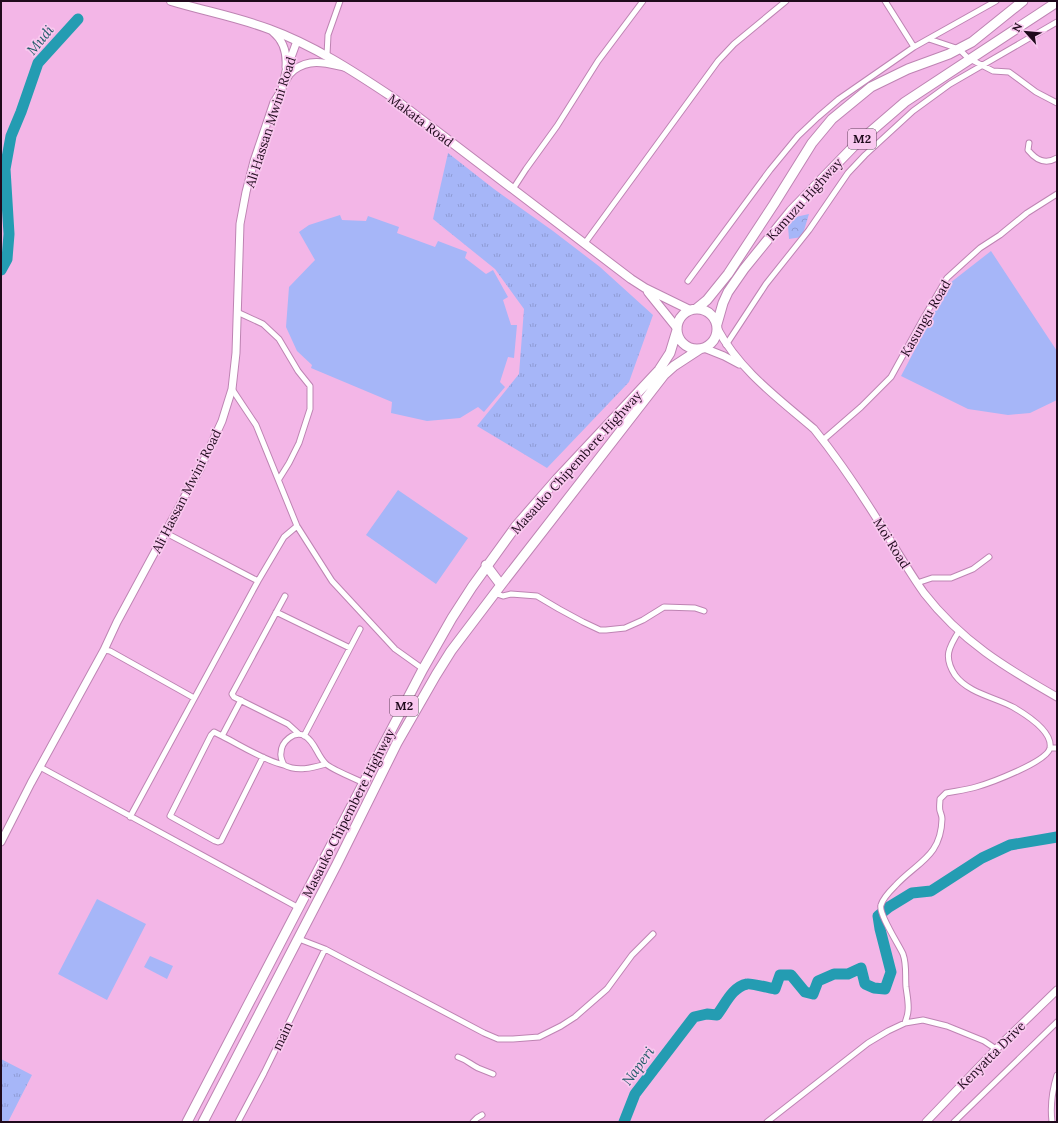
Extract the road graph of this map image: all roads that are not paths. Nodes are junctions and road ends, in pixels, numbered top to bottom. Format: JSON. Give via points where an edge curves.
{"nodes":[{"id":1,"x":171,"y":1,"type":"edge"},
{"id":2,"x":340,"y":1,"type":"edge"},
{"id":3,"x":643,"y":1,"type":"edge"},
{"id":4,"x":786,"y":1,"type":"edge"},
{"id":5,"x":885,"y":1,"type":"edge"},
{"id":6,"x":996,"y":1,"type":"edge"},
{"id":7,"x":1023,"y":1,"type":"edge"},
{"id":8,"x":1057,"y":2,"type":"edge"},
{"id":9,"x":1057,"y":22,"type":"edge"},
{"id":10,"x":269,"y":28,"type":"junction"},
{"id":11,"x":929,"y":39,"type":"junction"},
{"id":12,"x":297,"y":41,"type":"junction"},
{"id":13,"x":914,"y":47,"type":"junction"},
{"id":14,"x":959,"y":49,"type":"junction"},
{"id":15,"x":326,"y":55,"type":"junction"},
{"id":16,"x":970,"y":59,"type":"junction"},
{"id":17,"x":982,"y":65,"type":"junction"},
{"id":18,"x":346,"y":67,"type":"junction"},
{"id":19,"x":286,"y":71,"type":"junction"},
{"id":20,"x":282,"y":89,"type":"junction"},
{"id":21,"x":1057,"y":103,"type":"edge"},
{"id":22,"x":1029,"y":143,"type":"dead end"},
{"id":23,"x":1057,"y":158,"type":"edge"},
{"id":24,"x":513,"y":189,"type":"junction"},
{"id":25,"x":1057,"y":194,"type":"edge"},
{"id":26,"x":585,"y":243,"type":"junction"},
{"id":27,"x":688,"y":281,"type":"dead end"},
{"id":28,"x":645,"y":288,"type":"junction"},
{"id":29,"x":693,"y":309,"type":"junction"},
{"id":30,"x":237,"y":312,"type":"junction"},
{"id":31,"x":717,"y":326,"type":"junction"},
{"id":32,"x":677,"y":329,"type":"junction"},
{"id":33,"x":726,"y":345,"type":"junction"},
{"id":34,"x":702,"y":348,"type":"junction"},
{"id":35,"x":746,"y":369,"type":"junction"},
{"id":36,"x":232,"y":389,"type":"junction"},
{"id":37,"x":823,"y":440,"type":"junction"},
{"id":38,"x":279,"y":479,"type":"junction"},
{"id":39,"x":297,"y":526,"type":"junction"},
{"id":40,"x":166,"y":533,"type":"junction"},
{"id":41,"x":989,"y":557,"type":"dead end"},
{"id":42,"x":486,"y":566,"type":"junction"},
{"id":43,"x":258,"y":581,"type":"junction"},
{"id":44,"x":917,"y":583,"type":"junction"},
{"id":45,"x":500,"y":585,"type":"junction"},
{"id":46,"x":494,"y":593,"type":"junction"},
{"id":47,"x":285,"y":596,"type":"dead end"},
{"id":48,"x":704,"y":611,"type":"dead end"},
{"id":49,"x":276,"y":612,"type":"junction"},
{"id":50,"x":360,"y":629,"type":"dead end"},
{"id":51,"x":959,"y":631,"type":"junction"},
{"id":52,"x":350,"y":648,"type":"junction"},
{"id":53,"x":104,"y":650,"type":"junction"},
{"id":54,"x":423,"y":669,"type":"junction"},
{"id":55,"x":194,"y":698,"type":"junction"},
{"id":56,"x":1057,"y":698,"type":"edge"},
{"id":57,"x":241,"y":700,"type":"junction"},
{"id":58,"x":301,"y":735,"type":"junction"},
{"id":59,"x":222,"y":736,"type":"junction"},
{"id":60,"x":1050,"y":748,"type":"junction"},
{"id":61,"x":1057,"y":748,"type":"edge"},
{"id":62,"x":264,"y":757,"type":"junction"},
{"id":63,"x":326,"y":764,"type":"junction"},
{"id":64,"x":284,"y":765,"type":"junction"},
{"id":65,"x":40,"y":767,"type":"junction"},
{"id":66,"x":364,"y":783,"type":"junction"},
{"id":67,"x":130,"y":817,"type":"junction"},
{"id":68,"x":1,"y":842,"type":"edge"},
{"id":69,"x":299,"y":908,"type":"junction"},
{"id":70,"x":653,"y":934,"type":"dead end"},
{"id":71,"x":299,"y":939,"type":"junction"},
{"id":72,"x":325,"y":949,"type":"junction"},
{"id":73,"x":1057,"y":990,"type":"edge"},
{"id":74,"x":1057,"y":1022,"type":"edge"},
{"id":75,"x":905,"y":1023,"type":"junction"},
{"id":76,"x":996,"y":1049,"type":"junction"},
{"id":77,"x":458,"y":1057,"type":"dead end"},
{"id":78,"x":493,"y":1074,"type":"dead end"},
{"id":79,"x":1057,"y":1075,"type":"edge"},
{"id":80,"x":482,"y":1115,"type":"dead end"},
{"id":81,"x":205,"y":1121,"type":"edge"},
{"id":82,"x":186,"y":1122,"type":"edge"},
{"id":83,"x":238,"y":1122,"type":"edge"},
{"id":84,"x":473,"y":1122,"type":"edge"},
{"id":85,"x":767,"y":1122,"type":"edge"},
{"id":86,"x":926,"y":1122,"type":"edge"},
{"id":87,"x":954,"y":1122,"type":"edge"},
{"id":88,"x":1052,"y":1122,"type":"edge"}],
"edges":[{"from":1,"to":10,"type":"main road","name":"Makata Road"},
{"from":2,"to":15,"type":"street","via":[[328,35]]},
{"from":3,"to":24,"type":"street","via":[[598,61]]},
{"from":4,"to":26,"type":"street","via":[[734,44],[718,61]]},
{"from":5,"to":13,"type":"street"},
{"from":6,"to":11,"type":"street"},
{"from":7,"to":14,"type":"highway","name":"Kamuzu Highway","number":"M2","via":[[972,42]]},
{"from":8,"to":16,"type":"highway","name":"Kamuzu Highway","number":"M2"},
{"from":9,"to":17,"type":"street"},
{"from":10,"to":12,"type":"main road","name":"Makata Road"},
{"from":10,"to":19,"type":"main road","via":[[282,41]]},
{"from":11,"to":13,"type":"street"},
{"from":11,"to":14,"type":"street"},
{"from":12,"to":15,"type":"main road","name":"Makata Road"},
{"from":12,"to":19,"type":"main road","name":"Ali Hassan Mwini Road"},
{"from":13,"to":27,"type":"street","via":[[839,99],[798,136]]},
{"from":14,"to":16,"type":"street"},
{"from":14,"to":29,"type":"highway","name":"Kamuzu Highway","number":"M2","via":[[870,87],[832,119],[812,143],[728,274],[712,295]]},
{"from":15,"to":18,"type":"main road","name":"Makata Road"},
{"from":16,"to":17,"type":"street"},
{"from":16,"to":31,"type":"highway","name":"Kamuzu Highway","number":"M2","via":[[904,102],[854,146],[791,210],[734,283],[723,303]]},
{"from":17,"to":21,"type":"street","via":[[993,71],[1009,72],[1036,92]]},
{"from":17,"to":33,"type":"street","via":[[913,111],[848,173],[809,230],[766,284]]},
{"from":18,"to":20,"type":"main road","via":[[317,62],[307,63],[289,74]]},
{"from":18,"to":24,"type":"main road","name":"Makata Road","via":[[392,97]]},
{"from":19,"to":20,"type":"main road","name":"Ali Hassan Mwini Road"},
{"from":20,"to":30,"type":"main road","name":"Ali Hassan Mwini Road","via":[[274,102],[246,192],[240,224]]},
{"from":22,"to":23,"type":"street","via":[[1028,150],[1037,159],[1047,162]]},
{"from":24,"to":26,"type":"main road","name":"Makata Road"},
{"from":25,"to":37,"type":"street","name":"Kasungu Road","via":[[980,248],[947,278],[891,377]]},
{"from":26,"to":28,"type":"main road","name":"Makata Road"},
{"from":28,"to":29,"type":"main road","name":"Makata Road"},
{"from":28,"to":32,"type":"main road","name":"Makata Road"},
{"from":29,"to":31,"type":"highway","via":[[703,309],[709,313]]},
{"from":29,"to":32,"type":"highway","number":"M2","via":[[679,320]]},
{"from":30,"to":36,"type":"main road","name":"Ali Hassan Mwini Road"},
{"from":30,"to":38,"type":"street","via":[[263,324],[279,340],[310,386],[310,409],[299,443]]},
{"from":31,"to":33,"type":"main road"},
{"from":31,"to":34,"type":"highway","number":"M2","via":[[714,340]]},
{"from":32,"to":34,"type":"highway","via":[[682,342],[687,346],[693,349]]},
{"from":32,"to":42,"type":"highway","name":"Masauko Chipembere Highway","number":"M2","via":[[670,353],[659,370],[538,500]]},
{"from":33,"to":35,"type":"main road"},
{"from":34,"to":35,"type":"main road","via":[[724,356]]},
{"from":34,"to":45,"type":"highway","name":"Masauko Chipembere Highway","number":"M2","via":[[664,375]]},
{"from":35,"to":37,"type":"main road","name":"Moi Road"},
{"from":36,"to":38,"type":"street","via":[[256,424]]},
{"from":36,"to":40,"type":"main road","name":"Ali Hassan Mwini Road","via":[[222,421],[200,469]]},
{"from":37,"to":44,"type":"main road","name":"Moi Road","via":[[866,501]]},
{"from":38,"to":39,"type":"street"},
{"from":39,"to":43,"type":"street","via":[[284,537]]},
{"from":39,"to":54,"type":"street","via":[[332,581],[395,649]]},
{"from":40,"to":43,"type":"street"},
{"from":40,"to":53,"type":"main road","name":"Ali Hassan Mwini Road"},
{"from":41,"to":44,"type":"street","via":[[973,569],[951,578],[932,578]]},
{"from":42,"to":45,"type":"highway"},
{"from":42,"to":54,"type":"highway","name":"Masauko Chipembere Highway","number":"M2"},
{"from":43,"to":55,"type":"street"},
{"from":44,"to":51,"type":"main road","name":"Moi Road"},
{"from":45,"to":46,"type":"highway","name":"Masauko Chipembere Highway","number":"M2"},
{"from":46,"to":48,"type":"street","via":[[503,596],[537,596],[600,630],[625,628],[664,607],[695,608]]},
{"from":46,"to":71,"type":"highway","name":"Masauko Chipembere Highway","number":"M2","via":[[451,651],[415,711]]},
{"from":47,"to":49,"type":"street"},
{"from":49,"to":52,"type":"street"},
{"from":49,"to":57,"type":"street","via":[[233,692],[234,697]]},
{"from":50,"to":52,"type":"street"},
{"from":51,"to":56,"type":"main road","name":"Moi Road","via":[[995,660]]},
{"from":51,"to":60,"type":"street","via":[[948,654],[950,667],[956,676],[967,686],[1011,706],[1036,721],[1045,734]]},
{"from":52,"to":58,"type":"street"},
{"from":53,"to":55,"type":"street"},
{"from":53,"to":65,"type":"main road","name":"Ali Hassan Mwini Road"},
{"from":54,"to":66,"type":"highway","name":"Masauko Chipembere Highway","number":"M2"},
{"from":55,"to":67,"type":"street"},
{"from":57,"to":58,"type":"street","via":[[288,724]]},
{"from":57,"to":59,"type":"street"},
{"from":58,"to":63,"type":"street","via":[[310,740]]},
{"from":58,"to":64,"type":"street","via":[[286,740],[280,751]]},
{"from":59,"to":62,"type":"street"},
{"from":59,"to":62,"type":"street","via":[[214,732],[210,735],[170,816],[215,841],[221,841]]},
{"from":60,"to":61,"type":"street"},
{"from":60,"to":75,"type":"street","via":[[1045,756],[992,782],[946,793],[940,798],[941,828],[934,850],[902,878],[880,906],[881,915],[903,954],[906,966],[908,1010]]},
{"from":62,"to":64,"type":"street"},
{"from":63,"to":64,"type":"street","via":[[297,769]]},
{"from":63,"to":66,"type":"street"},
{"from":65,"to":67,"type":"street"},
{"from":65,"to":68,"type":"main road","name":"Ali Hassan Mwini Road"},
{"from":66,"to":69,"type":"highway","name":"Masauko Chipembere Highway","number":"M2"},
{"from":67,"to":69,"type":"street"},
{"from":69,"to":82,"type":"highway","name":"Masauko Chipembere Highway","number":"M2"},
{"from":70,"to":72,"type":"street","via":[[632,955],[607,989],[575,1017],[539,1037],[513,1039],[498,1039],[484,1033]]},
{"from":71,"to":72,"type":"street"},
{"from":71,"to":81,"type":"highway","name":"Masauko Chipembere Highway","number":"M2"},
{"from":72,"to":83,"type":"street","name":"main"},
{"from":73,"to":76,"type":"main road","name":"Kenyatta Drive"},
{"from":74,"to":87,"type":"street"},
{"from":75,"to":76,"type":"street","via":[[923,1020],[947,1026],[984,1041]]},
{"from":75,"to":85,"type":"street","via":[[868,1043]]},
{"from":76,"to":86,"type":"main road","name":"Kenyatta Drive"},
{"from":77,"to":78,"type":"street"},
{"from":79,"to":88,"type":"street","via":[[1052,1092]]},
{"from":80,"to":84,"type":"street"}]}
